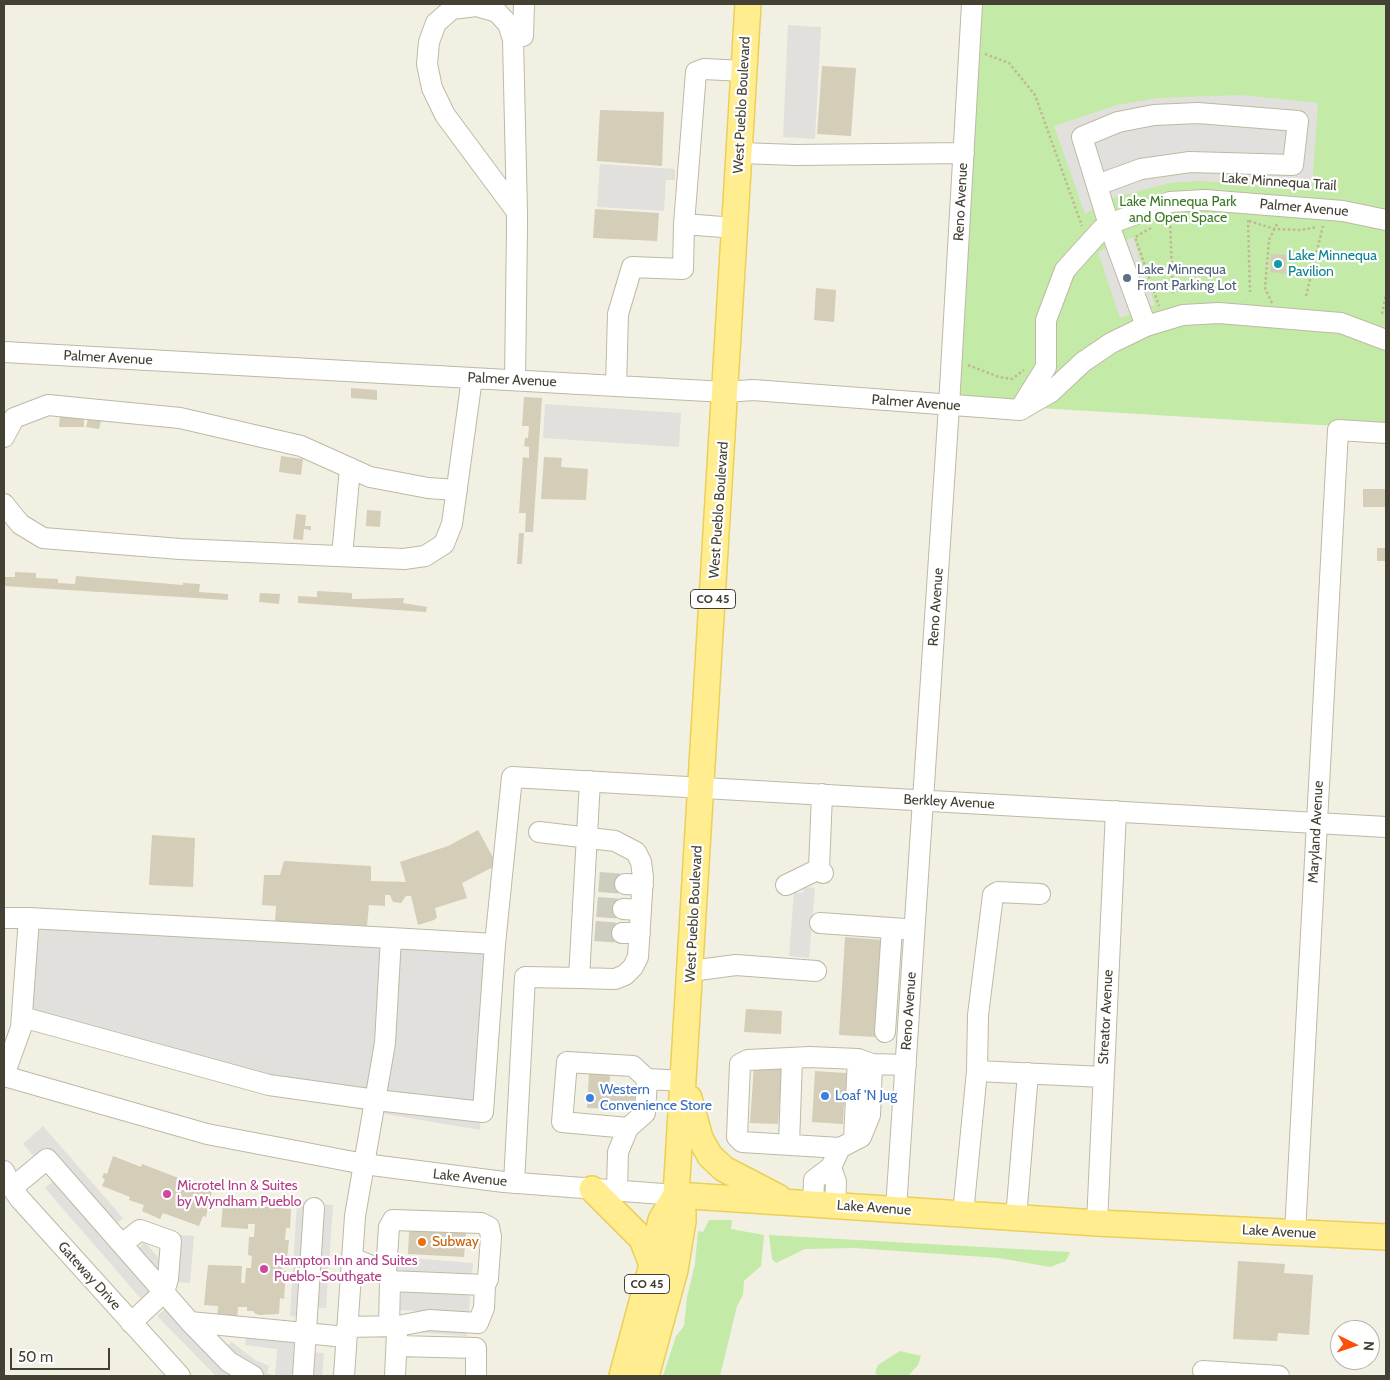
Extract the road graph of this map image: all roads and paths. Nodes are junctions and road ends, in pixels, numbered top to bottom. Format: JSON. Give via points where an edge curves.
{"nodes":[{"id":1,"x":524,"y":4,"type":"edge"},
{"id":2,"x":748,"y":4,"type":"edge"},
{"id":3,"x":972,"y":4,"type":"edge"},
{"id":4,"x":512,"y":35,"type":"junction"},
{"id":5,"x":970,"y":54,"type":"junction"},
{"id":6,"x":744,"y":71,"type":"junction"},
{"id":7,"x":740,"y":153,"type":"junction"},
{"id":8,"x":964,"y":153,"type":"junction"},
{"id":9,"x":1097,"y":185,"type":"junction"},
{"id":10,"x":1281,"y":205,"type":"junction"},
{"id":11,"x":517,"y":212,"type":"junction"},
{"id":12,"x":1177,"y":220,"type":"dead end"},
{"id":13,"x":1386,"y":220,"type":"edge"},
{"id":14,"x":1170,"y":221,"type":"junction"},
{"id":15,"x":1163,"y":222,"type":"dead end"},
{"id":16,"x":684,"y":224,"type":"junction"},
{"id":17,"x":1109,"y":225,"type":"junction"},
{"id":18,"x":1154,"y":226,"type":"dead end"},
{"id":19,"x":1323,"y":226,"type":"junction"},
{"id":20,"x":1331,"y":226,"type":"dead end"},
{"id":21,"x":735,"y":228,"type":"junction"},
{"id":22,"x":1275,"y":229,"type":"junction"},
{"id":23,"x":1084,"y":230,"type":"dead end"},
{"id":24,"x":1250,"y":292,"type":"dead end"},
{"id":25,"x":1173,"y":295,"type":"dead end"},
{"id":26,"x":1386,"y":295,"type":"edge"},
{"id":27,"x":1306,"y":296,"type":"dead end"},
{"id":28,"x":1159,"y":306,"type":"dead end"},
{"id":29,"x":1382,"y":314,"type":"dead end"},
{"id":30,"x":1270,"y":317,"type":"junction"},
{"id":31,"x":1146,"y":326,"type":"junction"},
{"id":32,"x":1386,"y":340,"type":"edge"},
{"id":33,"x":4,"y":352,"type":"edge"},
{"id":34,"x":952,"y":360,"type":"junction"},
{"id":35,"x":1027,"y":363,"type":"dead end"},
{"id":36,"x":472,"y":378,"type":"junction"},
{"id":37,"x":515,"y":380,"type":"junction"},
{"id":38,"x":616,"y":386,"type":"junction"},
{"id":39,"x":726,"y":392,"type":"junction"},
{"id":40,"x":950,"y":406,"type":"junction"},
{"id":41,"x":1020,"y":410,"type":"junction"},
{"id":42,"x":1386,"y":433,"type":"edge"},
{"id":43,"x":4,"y":437,"type":"edge"},
{"id":44,"x":350,"y":468,"type":"junction"},
{"id":45,"x":457,"y":490,"type":"junction"},
{"id":46,"x":4,"y":504,"type":"edge"},
{"id":47,"x":342,"y":556,"type":"junction"},
{"id":48,"x":590,"y":781,"type":"junction"},
{"id":49,"x":701,"y":788,"type":"junction"},
{"id":50,"x":822,"y":794,"type":"junction"},
{"id":51,"x":923,"y":800,"type":"junction"},
{"id":52,"x":1116,"y":811,"type":"junction"},
{"id":53,"x":1317,"y":823,"type":"junction"},
{"id":54,"x":1386,"y":827,"type":"edge"},
{"id":55,"x":539,"y":832,"type":"dead end"},
{"id":56,"x":587,"y":836,"type":"junction"},
{"id":57,"x":786,"y":885,"type":"dead end"},
{"id":58,"x":1040,"y":894,"type":"dead end"},
{"id":59,"x":4,"y":918,"type":"edge"},
{"id":60,"x":29,"y":918,"type":"junction"},
{"id":61,"x":820,"y":923,"type":"dead end"},
{"id":62,"x":892,"y":928,"type":"junction"},
{"id":63,"x":915,"y":929,"type":"junction"},
{"id":64,"x":391,"y":938,"type":"junction"},
{"id":65,"x":495,"y":944,"type":"junction"},
{"id":66,"x":691,"y":971,"type":"junction"},
{"id":67,"x":816,"y":971,"type":"dead end"},
{"id":68,"x":579,"y":978,"type":"junction"},
{"id":69,"x":22,"y":1017,"type":"junction"},
{"id":70,"x":886,"y":1032,"type":"dead end"},
{"id":71,"x":792,"y":1059,"type":"junction"},
{"id":72,"x":865,"y":1061,"type":"junction"},
{"id":73,"x":906,"y":1065,"type":"junction"},
{"id":74,"x":978,"y":1071,"type":"junction"},
{"id":75,"x":1028,"y":1074,"type":"junction"},
{"id":76,"x":4,"y":1076,"type":"edge"},
{"id":77,"x":1104,"y":1077,"type":"junction"},
{"id":78,"x":647,"y":1079,"type":"junction"},
{"id":79,"x":684,"y":1081,"type":"junction"},
{"id":80,"x":376,"y":1100,"type":"junction"},
{"id":81,"x":628,"y":1128,"type":"junction"},
{"id":82,"x":789,"y":1144,"type":"junction"},
{"id":83,"x":847,"y":1144,"type":"junction"},
{"id":84,"x":364,"y":1164,"type":"junction"},
{"id":85,"x":8,"y":1180,"type":"edge"},
{"id":86,"x":514,"y":1183,"type":"junction"},
{"id":87,"x":592,"y":1189,"type":"junction"},
{"id":88,"x":617,"y":1191,"type":"junction"},
{"id":89,"x":676,"y":1195,"type":"junction"},
{"id":90,"x":812,"y":1204,"type":"junction"},
{"id":91,"x":314,"y":1208,"type":"dead end"},
{"id":92,"x":896,"y":1209,"type":"junction"},
{"id":93,"x":964,"y":1214,"type":"junction"},
{"id":94,"x":1016,"y":1218,"type":"junction"},
{"id":95,"x":1097,"y":1223,"type":"junction"},
{"id":96,"x":1295,"y":1233,"type":"junction"},
{"id":97,"x":1386,"y":1238,"type":"edge"},
{"id":98,"x":122,"y":1244,"type":"junction"},
{"id":99,"x":352,"y":1258,"type":"junction"},
{"id":100,"x":652,"y":1265,"type":"junction"},
{"id":101,"x":388,"y":1277,"type":"junction"},
{"id":102,"x":485,"y":1285,"type":"junction"},
{"id":103,"x":164,"y":1292,"type":"junction"},
{"id":104,"x":190,"y":1322,"type":"junction"},
{"id":105,"x":131,"y":1323,"type":"junction"},
{"id":106,"x":478,"y":1323,"type":"junction"},
{"id":107,"x":307,"y":1332,"type":"junction"},
{"id":108,"x":347,"y":1332,"type":"junction"},
{"id":109,"x":395,"y":1333,"type":"junction"},
{"id":110,"x":476,"y":1348,"type":"junction"},
{"id":111,"x":1203,"y":1371,"type":"dead end"},
{"id":112,"x":180,"y":1376,"type":"edge"},
{"id":113,"x":253,"y":1376,"type":"edge"},
{"id":114,"x":303,"y":1376,"type":"edge"},
{"id":115,"x":344,"y":1376,"type":"edge"},
{"id":116,"x":395,"y":1376,"type":"edge"},
{"id":117,"x":476,"y":1376,"type":"edge"},
{"id":118,"x":622,"y":1376,"type":"edge"},
{"id":119,"x":646,"y":1376,"type":"edge"},
{"id":120,"x":1279,"y":1376,"type":"edge"}],
"edges":[{"from":1,"to":4,"type":"street","via":[[523,36]]},
{"from":2,"to":6,"type":"main road","name":"West Pueblo Boulevard","number":"CO 45"},
{"from":3,"to":5,"type":"street","name":"Reno Avenue"},
{"from":4,"to":11,"type":"street"},
{"from":4,"to":11,"type":"street","via":[[508,24],[497,12],[476,6],[452,9],[436,23],[428,42],[427,64],[432,88],[445,116]]},
{"from":5,"to":8,"type":"street","name":"Reno Avenue"},
{"from":5,"to":23,"type":"path","via":[[990,54],[1008,63],[1036,95]]},
{"from":6,"to":7,"type":"main road","name":"West Pueblo Boulevard","number":"CO 45"},
{"from":6,"to":16,"type":"street","via":[[704,69],[696,72]]},
{"from":7,"to":8,"type":"street","via":[[796,156]]},
{"from":7,"to":21,"type":"main road","name":"West Pueblo Boulevard","number":"CO 45"},
{"from":8,"to":34,"type":"street","name":"Reno Avenue"},
{"from":9,"to":9,"type":"street","via":[[1082,137],[1118,122],[1154,115],[1198,113],[1298,121],[1293,165],[1190,162],[1141,169]]},
{"from":9,"to":17,"type":"street"},
{"from":10,"to":13,"type":"street","name":"Palmer Avenue","via":[[1343,211]]},
{"from":10,"to":17,"type":"street","name":"Palmer Avenue","via":[[1205,200],[1170,202]]},
{"from":10,"to":22,"type":"path"},
{"from":11,"to":37,"type":"street"},
{"from":12,"to":14,"type":"path"},
{"from":14,"to":15,"type":"path"},
{"from":14,"to":25,"type":"path"},
{"from":16,"to":21,"type":"street"},
{"from":16,"to":38,"type":"street","via":[[683,270],[632,267],[618,314]]},
{"from":17,"to":31,"type":"street"},
{"from":17,"to":41,"type":"street","name":"Palmer Avenue","via":[[1065,270],[1046,320],[1046,367]]},
{"from":18,"to":28,"type":"path","via":[[1135,237]]},
{"from":19,"to":20,"type":"path"},
{"from":19,"to":22,"type":"path","via":[[1300,230]]},
{"from":19,"to":27,"type":"path"},
{"from":21,"to":39,"type":"main road","name":"West Pueblo Boulevard","number":"CO 45"},
{"from":22,"to":24,"type":"path","via":[[1247,220]]},
{"from":22,"to":30,"type":"path","via":[[1269,240],[1266,288],[1272,299]]},
{"from":26,"to":29,"type":"path"},
{"from":30,"to":31,"type":"street","via":[[1210,313]]},
{"from":30,"to":32,"type":"street","via":[[1342,323]]},
{"from":31,"to":41,"type":"street","via":[[1111,342],[1083,362],[1052,392]]},
{"from":33,"to":36,"type":"street","name":"Palmer Avenue"},
{"from":34,"to":35,"type":"path","via":[[1012,379],[1024,370]]},
{"from":34,"to":40,"type":"street","name":"Reno Avenue"},
{"from":36,"to":37,"type":"street","name":"Palmer Avenue"},
{"from":36,"to":45,"type":"street"},
{"from":37,"to":38,"type":"street","name":"Palmer Avenue"},
{"from":38,"to":39,"type":"street","name":"Palmer Avenue"},
{"from":39,"to":40,"type":"street","name":"Palmer Avenue","via":[[753,390]]},
{"from":39,"to":49,"type":"main road","name":"West Pueblo Boulevard","number":"CO 45"},
{"from":40,"to":41,"type":"street","name":"Palmer Avenue"},
{"from":40,"to":51,"type":"street","name":"Reno Avenue"},
{"from":42,"to":53,"type":"street","name":"Maryland Avenue","via":[[1338,430]]},
{"from":43,"to":44,"type":"street","via":[[14,418],[48,405],[180,418],[301,446]]},
{"from":44,"to":45,"type":"street","via":[[370,477]]},
{"from":44,"to":47,"type":"street"},
{"from":45,"to":47,"type":"street","via":[[452,524],[444,544],[425,556],[404,559]]},
{"from":46,"to":47,"type":"street","via":[[20,524],[43,538],[180,549]]},
{"from":48,"to":49,"type":"street","name":"Berkley Avenue"},
{"from":48,"to":56,"type":"street"},
{"from":48,"to":65,"type":"street","name":"Berkley Avenue","via":[[512,776]]},
{"from":49,"to":50,"type":"street","name":"Berkley Avenue"},
{"from":49,"to":66,"type":"main road","name":"West Pueblo Boulevard","number":"CO 45"},
{"from":50,"to":51,"type":"street","name":"Berkley Avenue"},
{"from":50,"to":57,"type":"street","via":[[821,871]]},
{"from":51,"to":52,"type":"street","name":"Berkley Avenue"},
{"from":51,"to":63,"type":"street","name":"Reno Avenue"},
{"from":52,"to":53,"type":"street","name":"Berkley Avenue"},
{"from":52,"to":77,"type":"street","name":"Streator Avenue"},
{"from":53,"to":54,"type":"street","name":"Berkley Avenue"},
{"from":53,"to":96,"type":"street","name":"Maryland Avenue"},
{"from":55,"to":56,"type":"street"},
{"from":56,"to":68,"type":"street","via":[[592,881],[588,931]]},
{"from":56,"to":68,"type":"street","via":[[615,841],[636,852],[641,862],[634,884],[631,933],[638,957],[633,967],[615,979]]},
{"from":58,"to":74,"type":"street","via":[[998,892],[993,895],[978,1015]]},
{"from":59,"to":60,"type":"street"},
{"from":60,"to":64,"type":"street"},
{"from":60,"to":69,"type":"street"},
{"from":61,"to":62,"type":"street"},
{"from":62,"to":63,"type":"street"},
{"from":62,"to":70,"type":"street"},
{"from":63,"to":73,"type":"street","name":"Reno Avenue"},
{"from":64,"to":65,"type":"street"},
{"from":64,"to":80,"type":"street","via":[[385,1043]]},
{"from":65,"to":80,"type":"street","via":[[483,1112]]},
{"from":66,"to":67,"type":"street","via":[[736,965]]},
{"from":66,"to":79,"type":"main road","name":"West Pueblo Boulevard","number":"CO 45"},
{"from":68,"to":86,"type":"street","via":[[525,976]]},
{"from":69,"to":76,"type":"street"},
{"from":69,"to":80,"type":"street","via":[[269,1085]]},
{"from":71,"to":72,"type":"street"},
{"from":71,"to":82,"type":"street"},
{"from":71,"to":82,"type":"street","via":[[748,1060],[740,1064],[737,1137],[742,1142]]},
{"from":72,"to":73,"type":"street"},
{"from":72,"to":83,"type":"street","via":[[870,1115],[861,1137]]},
{"from":73,"to":92,"type":"street","name":"Reno Avenue"},
{"from":74,"to":75,"type":"street"},
{"from":74,"to":93,"type":"street"},
{"from":75,"to":77,"type":"street"},
{"from":75,"to":94,"type":"street"},
{"from":76,"to":84,"type":"street","name":"Lake Avenue","via":[[207,1134]]},
{"from":77,"to":95,"type":"street","name":"Streator Avenue"},
{"from":78,"to":79,"type":"street"},
{"from":78,"to":81,"type":"street","via":[[646,1113]]},
{"from":78,"to":81,"type":"street","via":[[633,1066],[567,1062],[562,1122]]},
{"from":79,"to":89,"type":"main road","name":"West Pueblo Boulevard","number":"CO 45"},
{"from":79,"to":90,"type":"main road","via":[[700,1138],[710,1156],[744,1181]]},
{"from":80,"to":84,"type":"street"},
{"from":81,"to":88,"type":"street","via":[[618,1152]]},
{"from":82,"to":83,"type":"street"},
{"from":83,"to":90,"type":"street","via":[[831,1167],[836,1182]]},
{"from":84,"to":86,"type":"street","name":"Lake Avenue"},
{"from":84,"to":99,"type":"street"},
{"from":85,"to":98,"type":"street","via":[[48,1159]]},
{"from":85,"to":105,"type":"street","name":"Gateway Drive"},
{"from":86,"to":87,"type":"street","name":"Lake Avenue"},
{"from":87,"to":88,"type":"street","name":"Lake Avenue"},
{"from":87,"to":100,"type":"main road","via":[[642,1239]]},
{"from":88,"to":89,"type":"street","name":"Lake Avenue"},
{"from":89,"to":90,"type":"main road","name":"Lake Avenue"},
{"from":89,"to":100,"type":"main road","name":"West Pueblo Boulevard","number":"CO 45","via":[[661,1220]]},
{"from":89,"to":119,"type":"main road","name":"West Pueblo Boulevard","number":"CO 45","via":[[683,1221],[675,1270]]},
{"from":90,"to":92,"type":"main road","name":"Lake Avenue"},
{"from":91,"to":107,"type":"street"},
{"from":92,"to":93,"type":"main road","name":"Lake Avenue"},
{"from":93,"to":94,"type":"main road","name":"Lake Avenue"},
{"from":94,"to":95,"type":"main road","name":"Lake Avenue"},
{"from":95,"to":96,"type":"main road","name":"Lake Avenue"},
{"from":96,"to":97,"type":"main road","name":"Lake Avenue"},
{"from":98,"to":103,"type":"street"},
{"from":98,"to":103,"type":"street","via":[[140,1230],[171,1241]]},
{"from":99,"to":101,"type":"street"},
{"from":99,"to":108,"type":"street"},
{"from":100,"to":118,"type":"main road","name":"West Pueblo Boulevard","number":"CO 45"},
{"from":101,"to":102,"type":"street"},
{"from":101,"to":102,"type":"street","via":[[389,1227],[393,1220],[481,1223],[489,1227],[491,1238]]},
{"from":101,"to":109,"type":"street"},
{"from":102,"to":106,"type":"street","via":[[484,1308]]},
{"from":103,"to":104,"type":"street"},
{"from":103,"to":105,"type":"street"},
{"from":104,"to":107,"type":"street"},
{"from":104,"to":113,"type":"street","via":[[229,1362]]},
{"from":105,"to":112,"type":"street","name":"Gateway Drive"},
{"from":106,"to":109,"type":"street","via":[[428,1320]]},
{"from":106,"to":110,"type":"street"},
{"from":107,"to":108,"type":"street"},
{"from":107,"to":114,"type":"street"},
{"from":108,"to":109,"type":"street"},
{"from":108,"to":115,"type":"street"},
{"from":109,"to":110,"type":"street"},
{"from":109,"to":116,"type":"street"},
{"from":110,"to":117,"type":"street"},
{"from":111,"to":120,"type":"street"}]}
